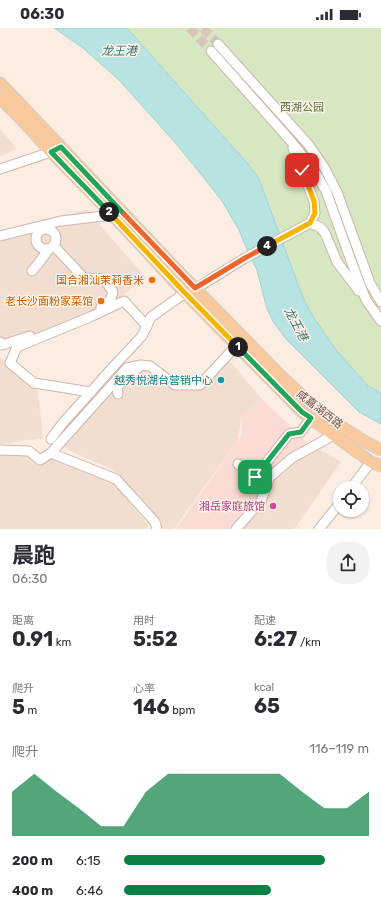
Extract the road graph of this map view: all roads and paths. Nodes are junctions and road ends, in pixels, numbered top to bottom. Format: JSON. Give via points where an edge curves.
{"nodes":[{"id":1,"x":0,"y":83,"type":"edge"},
{"id":2,"x":0,"y":98,"type":"edge"},
{"id":3,"x":289,"y":139,"type":"junction"},
{"id":4,"x":61,"y":147,"type":"junction"},
{"id":5,"x":51,"y":152,"type":"junction"},
{"id":6,"x":0,"y":169,"type":"edge"},
{"id":7,"x":112,"y":214,"type":"junction"},
{"id":8,"x":310,"y":223,"type":"junction"},
{"id":9,"x":0,"y":236,"type":"edge"},
{"id":10,"x":32,"y":270,"type":"dead end"},
{"id":11,"x":195,"y":288,"type":"junction"},
{"id":12,"x":185,"y":293,"type":"junction"},
{"id":13,"x":366,"y":300,"type":"junction"},
{"id":14,"x":381,"y":302,"type":"edge"},
{"id":15,"x":381,"y":321,"type":"edge"},
{"id":16,"x":147,"y":326,"type":"junction"},
{"id":17,"x":0,"y":342,"type":"edge"},
{"id":18,"x":236,"y":346,"type":"junction"},
{"id":19,"x":141,"y":365,"type":"junction"},
{"id":20,"x":91,"y":392,"type":"junction"},
{"id":21,"x":118,"y":394,"type":"dead end"},
{"id":22,"x":311,"y":418,"type":"junction"},
{"id":23,"x":334,"y":435,"type":"junction"},
{"id":24,"x":51,"y":439,"type":"dead end"},
{"id":25,"x":0,"y":450,"type":"edge"},
{"id":26,"x":381,"y":450,"type":"edge"},
{"id":27,"x":51,"y":453,"type":"junction"},
{"id":28,"x":238,"y":464,"type":"dead end"},
{"id":29,"x":376,"y":464,"type":"edge"},
{"id":30,"x":358,"y":481,"type":"edge"},
{"id":31,"x":333,"y":512,"type":"edge"},
{"id":32,"x":155,"y":529,"type":"edge"},
{"id":33,"x":236,"y":529,"type":"edge"},
{"id":34,"x":319,"y":529,"type":"edge"}],
"edges":[{"from":1,"to":4,"type":"main road","name":"咸嘉湖西路"},
{"from":2,"to":5,"type":"main road","name":"咸嘉湖西路"},
{"from":3,"to":8,"type":"street","via":[[314,201],[315,213]]},
{"from":3,"to":13,"type":"street","via":[[312,167],[326,191]]},
{"from":3,"to":14,"type":"street","via":[[215,47],[308,144],[324,167],[337,192],[370,283]]},
{"from":4,"to":5,"type":"street"},
{"from":4,"to":11,"type":"main road","name":"咸嘉湖西路"},
{"from":5,"to":6,"type":"street"},
{"from":5,"to":7,"type":"main road","name":"咸嘉湖西路"},
{"from":7,"to":9,"type":"street","via":[[61,221]]},
{"from":7,"to":12,"type":"main road","name":"咸嘉湖西路"},
{"from":8,"to":11,"type":"street"},
{"from":8,"to":13,"type":"street","via":[[320,227],[325,233],[337,262]]},
{"from":10,"to":17,"type":"street","via":[[51,247],[84,278],[104,278],[113,292],[110,301],[98,309],[38,334],[2,345]]},
{"from":11,"to":26,"type":"main road","name":"咸嘉湖西路","via":[[310,403],[337,424]]},
{"from":12,"to":16,"type":"street","via":[[151,317]]},
{"from":12,"to":18,"type":"main road","name":"咸嘉湖西路"},
{"from":13,"to":15,"type":"street"},
{"from":16,"to":20,"type":"street","via":[[142,336]]},
{"from":16,"to":20,"type":"street","via":[[124,301],[17,348],[10,363],[34,383]]},
{"from":18,"to":19,"type":"street","via":[[200,385],[175,385],[150,366]]},
{"from":18,"to":22,"type":"main road","name":"咸嘉湖西路"},
{"from":19,"to":21,"type":"street","via":[[117,387]]},
{"from":19,"to":27,"type":"street","via":[[127,368]]},
{"from":20,"to":24,"type":"street"},
{"from":22,"to":23,"type":"main road","name":"咸嘉湖西路"},
{"from":22,"to":28,"type":"street","via":[[301,432],[289,434],[255,477]]},
{"from":23,"to":29,"type":"main road","name":"咸嘉湖西路"},
{"from":23,"to":33,"type":"street","via":[[292,458],[270,477],[261,501]]},
{"from":25,"to":27,"type":"street","via":[[29,451],[40,460]]},
{"from":27,"to":32,"type":"street","via":[[116,479],[155,522]]},
{"from":29,"to":30,"type":"street"},
{"from":31,"to":34,"type":"street"}]}
